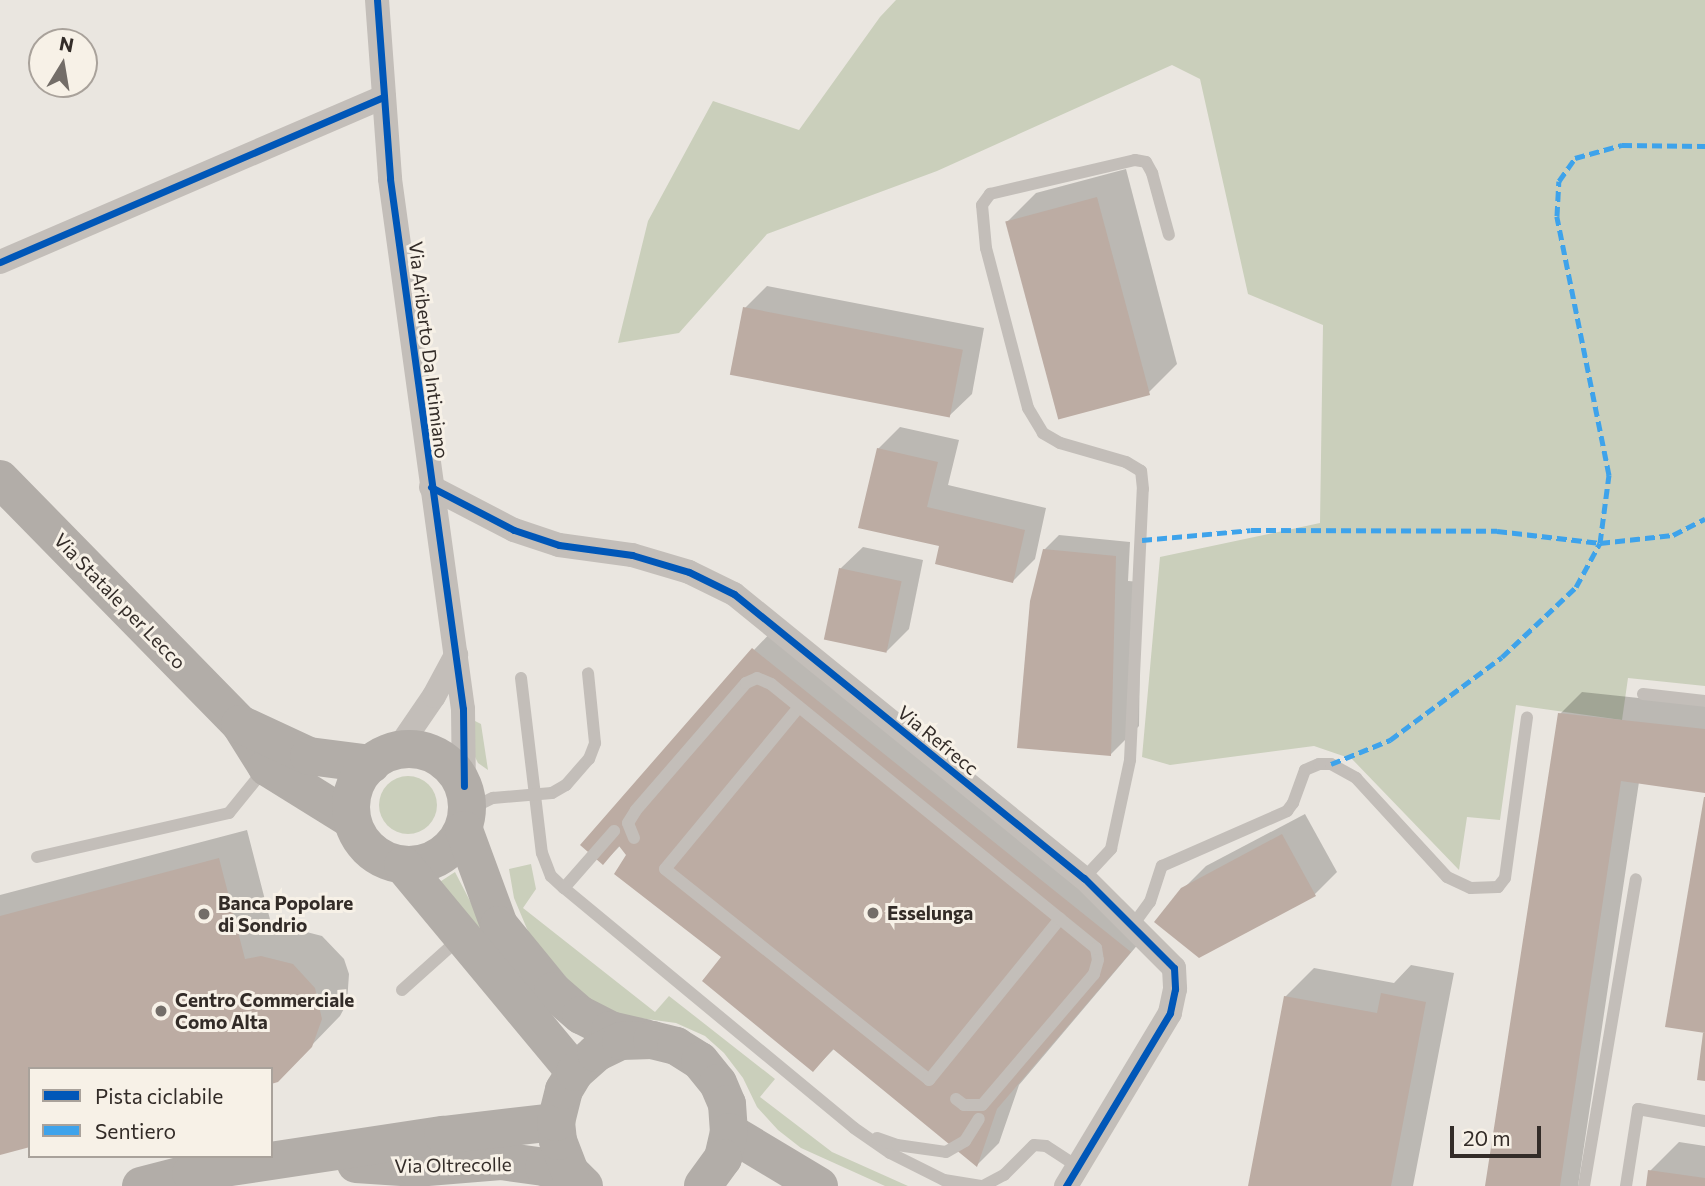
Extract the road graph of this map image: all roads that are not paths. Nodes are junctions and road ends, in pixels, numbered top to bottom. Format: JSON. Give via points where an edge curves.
{"nodes":[{"id":1,"x":377,"y":0,"type":"edge"},
{"id":2,"x":384,"y":97,"type":"junction"},
{"id":3,"x":1169,"y":235,"type":"dead end"},
{"id":4,"x":0,"y":262,"type":"edge"},
{"id":5,"x":0,"y":479,"type":"edge"},
{"id":6,"x":431,"y":487,"type":"junction"},
{"id":7,"x":456,"y":655,"type":"junction"},
{"id":8,"x":588,"y":673,"type":"dead end"},
{"id":9,"x":521,"y":678,"type":"dead end"},
{"id":10,"x":1643,"y":694,"type":"dead end"},
{"id":11,"x":1705,"y":701,"type":"edge"},
{"id":12,"x":799,"y":707,"type":"junction"},
{"id":13,"x":1527,"y":718,"type":"dead end"},
{"id":14,"x":240,"y":724,"type":"junction"},
{"id":15,"x":384,"y":757,"type":"junction"},
{"id":16,"x":267,"y":767,"type":"junction"},
{"id":17,"x":533,"y":795,"type":"junction"},
{"id":18,"x":465,"y":809,"type":"junction"},
{"id":19,"x":352,"y":820,"type":"junction"},
{"id":20,"x":614,"y":831,"type":"dead end"},
{"id":21,"x":634,"y":838,"type":"dead end"},
{"id":22,"x":37,"y":857,"type":"dead end"},
{"id":23,"x":403,"y":865,"type":"junction"},
{"id":24,"x":1084,"y":878,"type":"junction"},
{"id":25,"x":1636,"y":879,"type":"dead end"},
{"id":26,"x":564,"y":888,"type":"junction"},
{"id":27,"x":1060,"y":919,"type":"junction"},
{"id":28,"x":1133,"y":925,"type":"junction"},
{"id":29,"x":461,"y":937,"type":"junction"},
{"id":30,"x":402,"y":990,"type":"dead end"},
{"id":31,"x":652,"y":1040,"type":"junction"},
{"id":32,"x":575,"y":1072,"type":"junction"},
{"id":33,"x":956,"y":1099,"type":"dead end"},
{"id":34,"x":979,"y":1119,"type":"dead end"},
{"id":35,"x":1705,"y":1121,"type":"edge"},
{"id":36,"x":556,"y":1122,"type":"junction"},
{"id":37,"x":854,"y":1128,"type":"junction"},
{"id":38,"x":729,"y":1132,"type":"junction"},
{"id":39,"x":286,"y":1159,"type":"junction"},
{"id":40,"x":1072,"y":1176,"type":"edge"},
{"id":41,"x":404,"y":1177,"type":"edge"},
{"id":42,"x":580,"y":1182,"type":"edge"},
{"id":43,"x":141,"y":1186,"type":"edge"},
{"id":44,"x":703,"y":1186,"type":"edge"},
{"id":45,"x":819,"y":1186,"type":"edge"},
{"id":46,"x":1584,"y":1186,"type":"edge"},
{"id":47,"x":1626,"y":1186,"type":"edge"}],
"edges":[{"from":1,"to":2,"type":"street","name":"Via Ariberto Da Intimiano"},
{"from":2,"to":4,"type":"street"},
{"from":2,"to":6,"type":"street","name":"Via Ariberto Da Intimiano","via":[[390,179]]},
{"from":3,"to":24,"type":"lane","via":[[1152,173],[1146,162],[1135,160],[989,194],[982,205],[986,248],[1028,408],[1043,433],[1060,443],[1126,462],[1141,471],[1140,610],[1130,760],[1111,849]]},
{"from":5,"to":14,"type":"main road","name":"Via Statale per Lecco"},
{"from":6,"to":7,"type":"street","name":"Via Ariberto Da Intimiano"},
{"from":6,"to":24,"type":"street","name":"Via Refrecc","via":[[514,530],[559,545],[689,572],[734,594]]},
{"from":7,"to":15,"type":"street","via":[[434,696]]},
{"from":7,"to":18,"type":"street","name":"Via Ariberto Da Intimiano","via":[[463,709]]},
{"from":8,"to":17,"type":"lane","via":[[595,743],[589,759],[566,785],[552,793]]},
{"from":9,"to":17,"type":"lane"},
{"from":10,"to":11,"type":"lane"},
{"from":12,"to":21,"type":"lane","via":[[771,684],[757,678],[746,683],[636,810],[628,822]]},
{"from":12,"to":27,"type":"lane"},
{"from":12,"to":27,"type":"lane","via":[[665,869],[929,1080]]},
{"from":13,"to":28,"type":"lane","via":[[1505,878],[1498,887],[1471,888],[1447,877],[1356,778],[1331,764],[1319,764],[1306,770],[1287,811],[1162,866],[1150,902]]},
{"from":14,"to":15,"type":"main road","name":"Via Statale per Lecco","via":[[309,756]]},
{"from":14,"to":16,"type":"main road","name":"Via Statale per Lecco"},
{"from":15,"to":18,"type":"main road","via":[[419,750],[439,756],[454,768]]},
{"from":15,"to":19,"type":"main road","via":[[354,787]]},
{"from":16,"to":19,"type":"main road","name":"Via Statale per Lecco"},
{"from":16,"to":22,"type":"lane","via":[[229,813]]},
{"from":17,"to":18,"type":"lane","via":[[493,798]]},
{"from":17,"to":26,"type":"lane","via":[[542,853],[551,876]]},
{"from":18,"to":23,"type":"main road","via":[[456,843],[422,864]]},
{"from":18,"to":31,"type":"main road","via":[[499,925],[553,991],[581,1015],[610,1030]]},
{"from":19,"to":23,"type":"main road","via":[[361,839],[383,859]]},
{"from":20,"to":26,"type":"lane"},
{"from":23,"to":29,"type":"main road"},
{"from":24,"to":28,"type":"street","name":"Via Refrecc"},
{"from":25,"to":46,"type":"lane"},
{"from":26,"to":37,"type":"lane"},
{"from":27,"to":33,"type":"lane","via":[[1096,948],[1094,974],[982,1105],[964,1105]]},
{"from":28,"to":40,"type":"street","name":"Via Refrecc","via":[[1174,968],[1170,1013]]},
{"from":29,"to":30,"type":"lane"},
{"from":29,"to":32,"type":"main road"},
{"from":31,"to":32,"type":"main road","via":[[621,1041],[596,1053]]},
{"from":31,"to":38,"type":"main road","via":[[676,1046],[700,1061],[718,1083]]},
{"from":32,"to":36,"type":"main road","via":[[564,1090]]},
{"from":34,"to":37,"type":"lane","via":[[965,1141],[946,1152],[897,1145]]},
{"from":35,"to":47,"type":"lane","via":[[1638,1109]]},
{"from":36,"to":39,"type":"main road","name":"Via Oltrecolle"},
{"from":36,"to":42,"type":"main road","via":[[558,1141]]},
{"from":37,"to":40,"type":"lane","via":[[890,1153],[944,1180],[983,1186],[1004,1175],[1034,1145],[1046,1146]]},
{"from":38,"to":44,"type":"main road","via":[[723,1158]]},
{"from":38,"to":45,"type":"main road"},
{"from":39,"to":41,"type":"main road","name":"Via Oltrecolle"},
{"from":39,"to":43,"type":"main road","name":"Via Oltrecolle","via":[[191,1173]]},
{"from":41,"to":42,"type":"main road","name":"Via Oltrecolle","via":[[500,1161],[544,1167]]}]}
